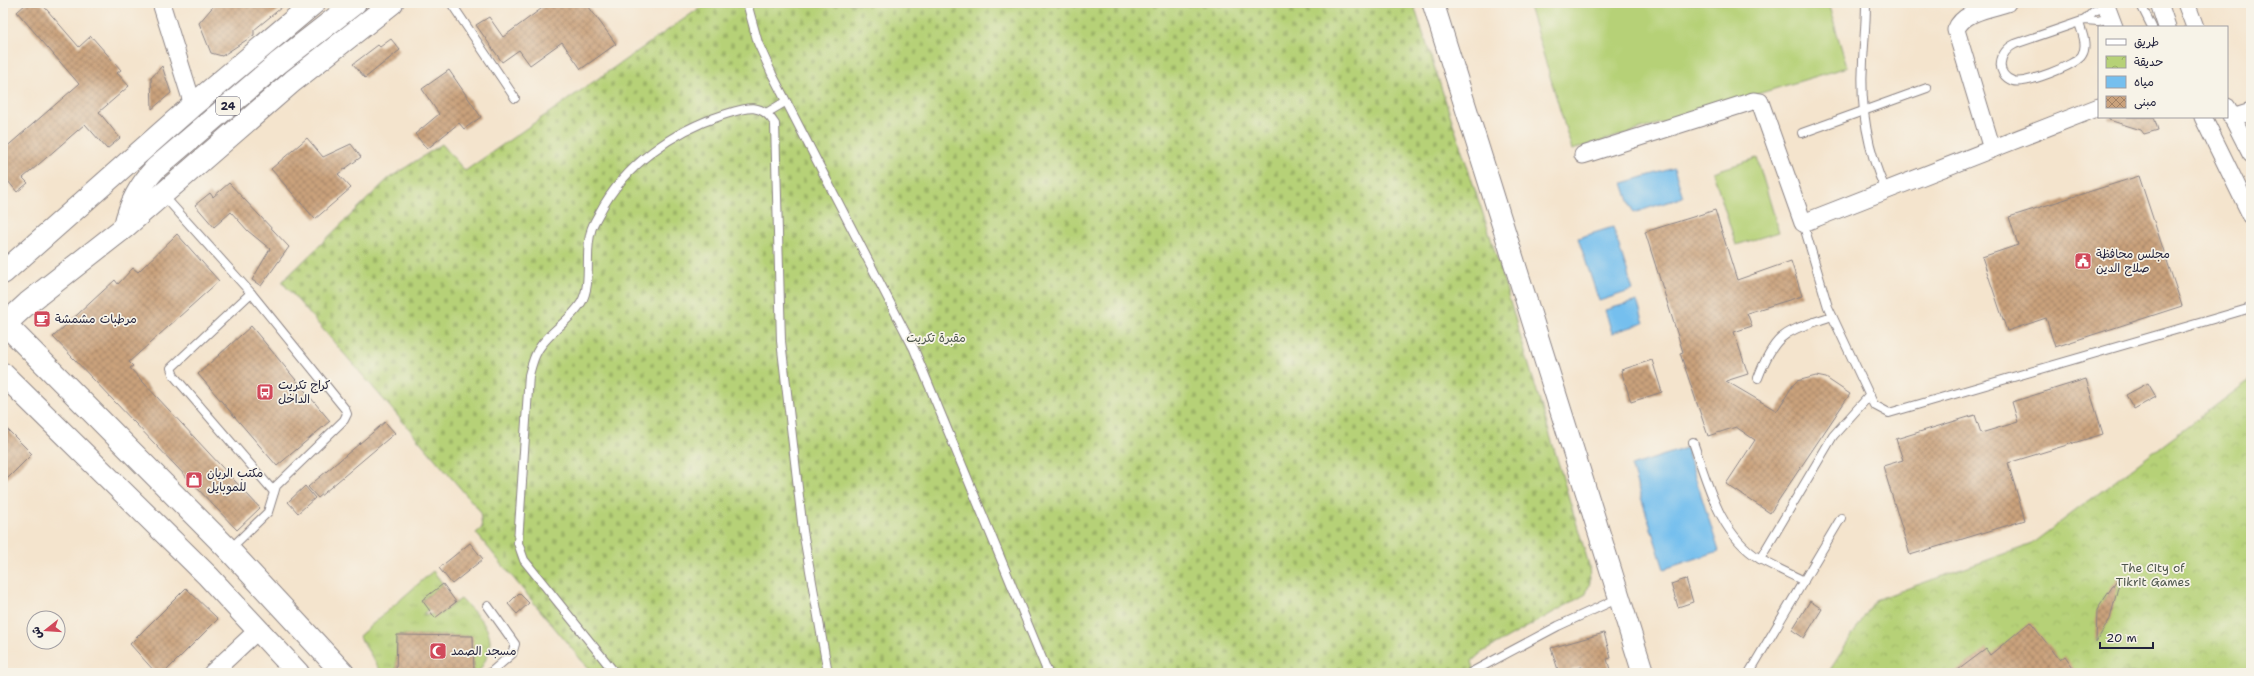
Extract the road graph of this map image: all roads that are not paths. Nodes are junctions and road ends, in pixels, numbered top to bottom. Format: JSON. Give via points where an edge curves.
{"nodes":[{"id":1,"x":161,"y":3,"type":"edge"},
{"id":2,"x":314,"y":3,"type":"edge"},
{"id":3,"x":355,"y":3,"type":"edge"},
{"id":4,"x":392,"y":3,"type":"edge"},
{"id":5,"x":451,"y":3,"type":"edge"},
{"id":6,"x":747,"y":3,"type":"edge"},
{"id":7,"x":1433,"y":3,"type":"edge"},
{"id":8,"x":1866,"y":3,"type":"edge"},
{"id":9,"x":2007,"y":3,"type":"edge"},
{"id":10,"x":2140,"y":3,"type":"edge"},
{"id":11,"x":2159,"y":3,"type":"edge"},
{"id":12,"x":2186,"y":3,"type":"edge"},
{"id":13,"x":2109,"y":14,"type":"edge"},
{"id":14,"x":2082,"y":21,"type":"junction"},
{"id":15,"x":2152,"y":26,"type":"edge"},
{"id":16,"x":2167,"y":26,"type":"edge"},
{"id":17,"x":2195,"y":26,"type":"edge"},
{"id":18,"x":1926,"y":88,"type":"dead end"},
{"id":19,"x":515,"y":98,"type":"dead end"},
{"id":20,"x":785,"y":102,"type":"junction"},
{"id":21,"x":193,"y":104,"type":"junction"},
{"id":22,"x":2098,"y":107,"type":"edge"},
{"id":23,"x":1864,"y":110,"type":"junction"},
{"id":24,"x":768,"y":112,"type":"junction"},
{"id":25,"x":2229,"y":112,"type":"edge"},
{"id":26,"x":2251,"y":112,"type":"edge"},
{"id":27,"x":2203,"y":118,"type":"edge"},
{"id":28,"x":1802,"y":132,"type":"dead end"},
{"id":29,"x":1992,"y":149,"type":"junction"},
{"id":30,"x":2251,"y":154,"type":"edge"},
{"id":31,"x":1583,"y":155,"type":"dead end"},
{"id":32,"x":1886,"y":191,"type":"junction"},
{"id":33,"x":162,"y":194,"type":"junction"},
{"id":34,"x":2251,"y":214,"type":"edge"},
{"id":35,"x":1803,"y":223,"type":"junction"},
{"id":36,"x":125,"y":227,"type":"junction"},
{"id":37,"x":3,"y":273,"type":"edge"},
{"id":38,"x":251,"y":293,"type":"junction"},
{"id":39,"x":2251,"y":308,"type":"edge"},
{"id":40,"x":1832,"y":316,"type":"junction"},
{"id":41,"x":4,"y":325,"type":"edge"},
{"id":42,"x":3,"y":374,"type":"edge"},
{"id":43,"x":1758,"y":378,"type":"dead end"},
{"id":44,"x":1870,"y":395,"type":"junction"},
{"id":45,"x":1693,"y":442,"type":"dead end"},
{"id":46,"x":274,"y":492,"type":"junction"},
{"id":47,"x":1841,"y":518,"type":"dead end"},
{"id":48,"x":229,"y":550,"type":"junction"},
{"id":49,"x":1760,"y":559,"type":"junction"},
{"id":50,"x":1804,"y":581,"type":"junction"},
{"id":51,"x":1619,"y":598,"type":"junction"},
{"id":52,"x":488,"y":606,"type":"dead end"},
{"id":53,"x":258,"y":630,"type":"junction"},
{"id":54,"x":212,"y":673,"type":"edge"},
{"id":55,"x":298,"y":673,"type":"edge"},
{"id":56,"x":343,"y":673,"type":"edge"},
{"id":57,"x":490,"y":673,"type":"edge"},
{"id":58,"x":615,"y":673,"type":"edge"},
{"id":59,"x":828,"y":673,"type":"edge"},
{"id":60,"x":1048,"y":673,"type":"edge"},
{"id":61,"x":1470,"y":673,"type":"edge"},
{"id":62,"x":1643,"y":673,"type":"edge"},
{"id":63,"x":1749,"y":673,"type":"edge"}],
"edges":[{"from":1,"to":21,"type":"street"},
{"from":2,"to":21,"type":"main road"},
{"from":3,"to":36,"type":"main road","number":"24","via":[[277,64],[156,168],[133,201]]},
{"from":4,"to":33,"type":"main road","via":[[293,81]]},
{"from":5,"to":19,"type":"lane"},
{"from":6,"to":20,"type":"lane","via":[[758,42]]},
{"from":7,"to":51,"type":"street"},
{"from":8,"to":23,"type":"lane"},
{"from":9,"to":29,"type":"street","via":[[1966,17],[1956,30]]},
{"from":10,"to":15,"type":"lane"},
{"from":11,"to":16,"type":"street"},
{"from":12,"to":17,"type":"street"},
{"from":13,"to":14,"type":"lane","via":[[2098,21]]},
{"from":13,"to":14,"type":"lane","via":[[2094,11]]},
{"from":14,"to":14,"type":"lane","via":[[2010,46],[2002,54],[2000,64],[2004,74],[2012,81],[2023,82],[2076,62],[2085,46]]},
{"from":18,"to":23,"type":"lane"},
{"from":20,"to":24,"type":"lane"},
{"from":20,"to":60,"type":"lane","via":[[914,349]]},
{"from":21,"to":37,"type":"main road"},
{"from":22,"to":29,"type":"street"},
{"from":23,"to":28,"type":"lane"},
{"from":23,"to":32,"type":"lane","via":[[1870,150]]},
{"from":24,"to":58,"type":"lane","via":[[760,108],[748,108],[698,123],[661,145],[632,170],[609,196],[591,231],[584,296],[575,310],[537,351],[529,375],[518,542],[520,550],[524,560]]},
{"from":24,"to":59,"type":"lane","via":[[775,124],[781,341],[803,531]]},
{"from":25,"to":26,"type":"street"},
{"from":25,"to":30,"type":"street"},
{"from":27,"to":34,"type":"street"},
{"from":29,"to":32,"type":"street"},
{"from":31,"to":35,"type":"street","via":[[1752,101],[1760,102]]},
{"from":32,"to":35,"type":"street"},
{"from":33,"to":36,"type":"main road"},
{"from":33,"to":38,"type":"lane"},
{"from":35,"to":40,"type":"lane"},
{"from":36,"to":41,"type":"main road"},
{"from":38,"to":46,"type":"lane","via":[[347,414],[344,420],[276,486]]},
{"from":38,"to":46,"type":"lane","via":[[171,368],[174,376]]},
{"from":39,"to":44,"type":"lane","via":[[1889,413],[1874,404]]},
{"from":40,"to":43,"type":"lane","via":[[1781,336],[1768,353]]},
{"from":40,"to":44,"type":"lane"},
{"from":41,"to":48,"type":"main road"},
{"from":42,"to":53,"type":"main road","via":[[208,576]]},
{"from":44,"to":49,"type":"lane","via":[[1833,436]]},
{"from":45,"to":49,"type":"lane","via":[[1725,524],[1740,543]]},
{"from":46,"to":48,"type":"lane","via":[[268,512]]},
{"from":47,"to":50,"type":"lane"},
{"from":48,"to":56,"type":"main road"},
{"from":49,"to":50,"type":"lane"},
{"from":50,"to":63,"type":"lane"},
{"from":51,"to":61,"type":"lane","via":[[1558,626]]},
{"from":51,"to":62,"type":"street"},
{"from":52,"to":57,"type":"lane","via":[[514,644],[512,654]]},
{"from":53,"to":54,"type":"street"},
{"from":53,"to":55,"type":"main road"}]}
